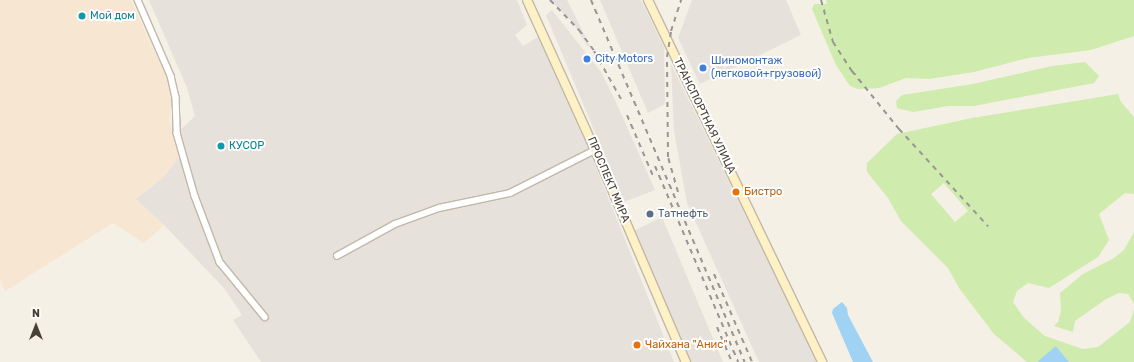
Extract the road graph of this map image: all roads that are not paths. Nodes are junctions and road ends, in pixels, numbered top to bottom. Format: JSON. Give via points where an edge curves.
{"nodes":[{"id":1,"x":138,"y":0,"type":"edge"},
{"id":2,"x":527,"y":0,"type":"edge"},
{"id":3,"x":648,"y":0,"type":"edge"},
{"id":4,"x":595,"y":150,"type":"junction"},
{"id":5,"x":337,"y":256,"type":"dead end"},
{"id":6,"x":265,"y":317,"type":"dead end"},
{"id":7,"x":686,"y":362,"type":"edge"},
{"id":8,"x":822,"y":362,"type":"edge"}],
"edges":[{"from":1,"to":6,"type":"street","via":[[171,76],[176,97],[177,133],[195,196],[220,262]]},
{"from":2,"to":4,"type":"street","name":"ПРОСПЕКТ МИРА"},
{"from":3,"to":8,"type":"street","name":"ТРАНСПОРТНАЯ УЛИЦА"},
{"from":4,"to":5,"type":"street","via":[[510,193],[440,208],[395,224]]},
{"from":4,"to":7,"type":"street","name":"ПРОСПЕКТ МИРА"}]}
